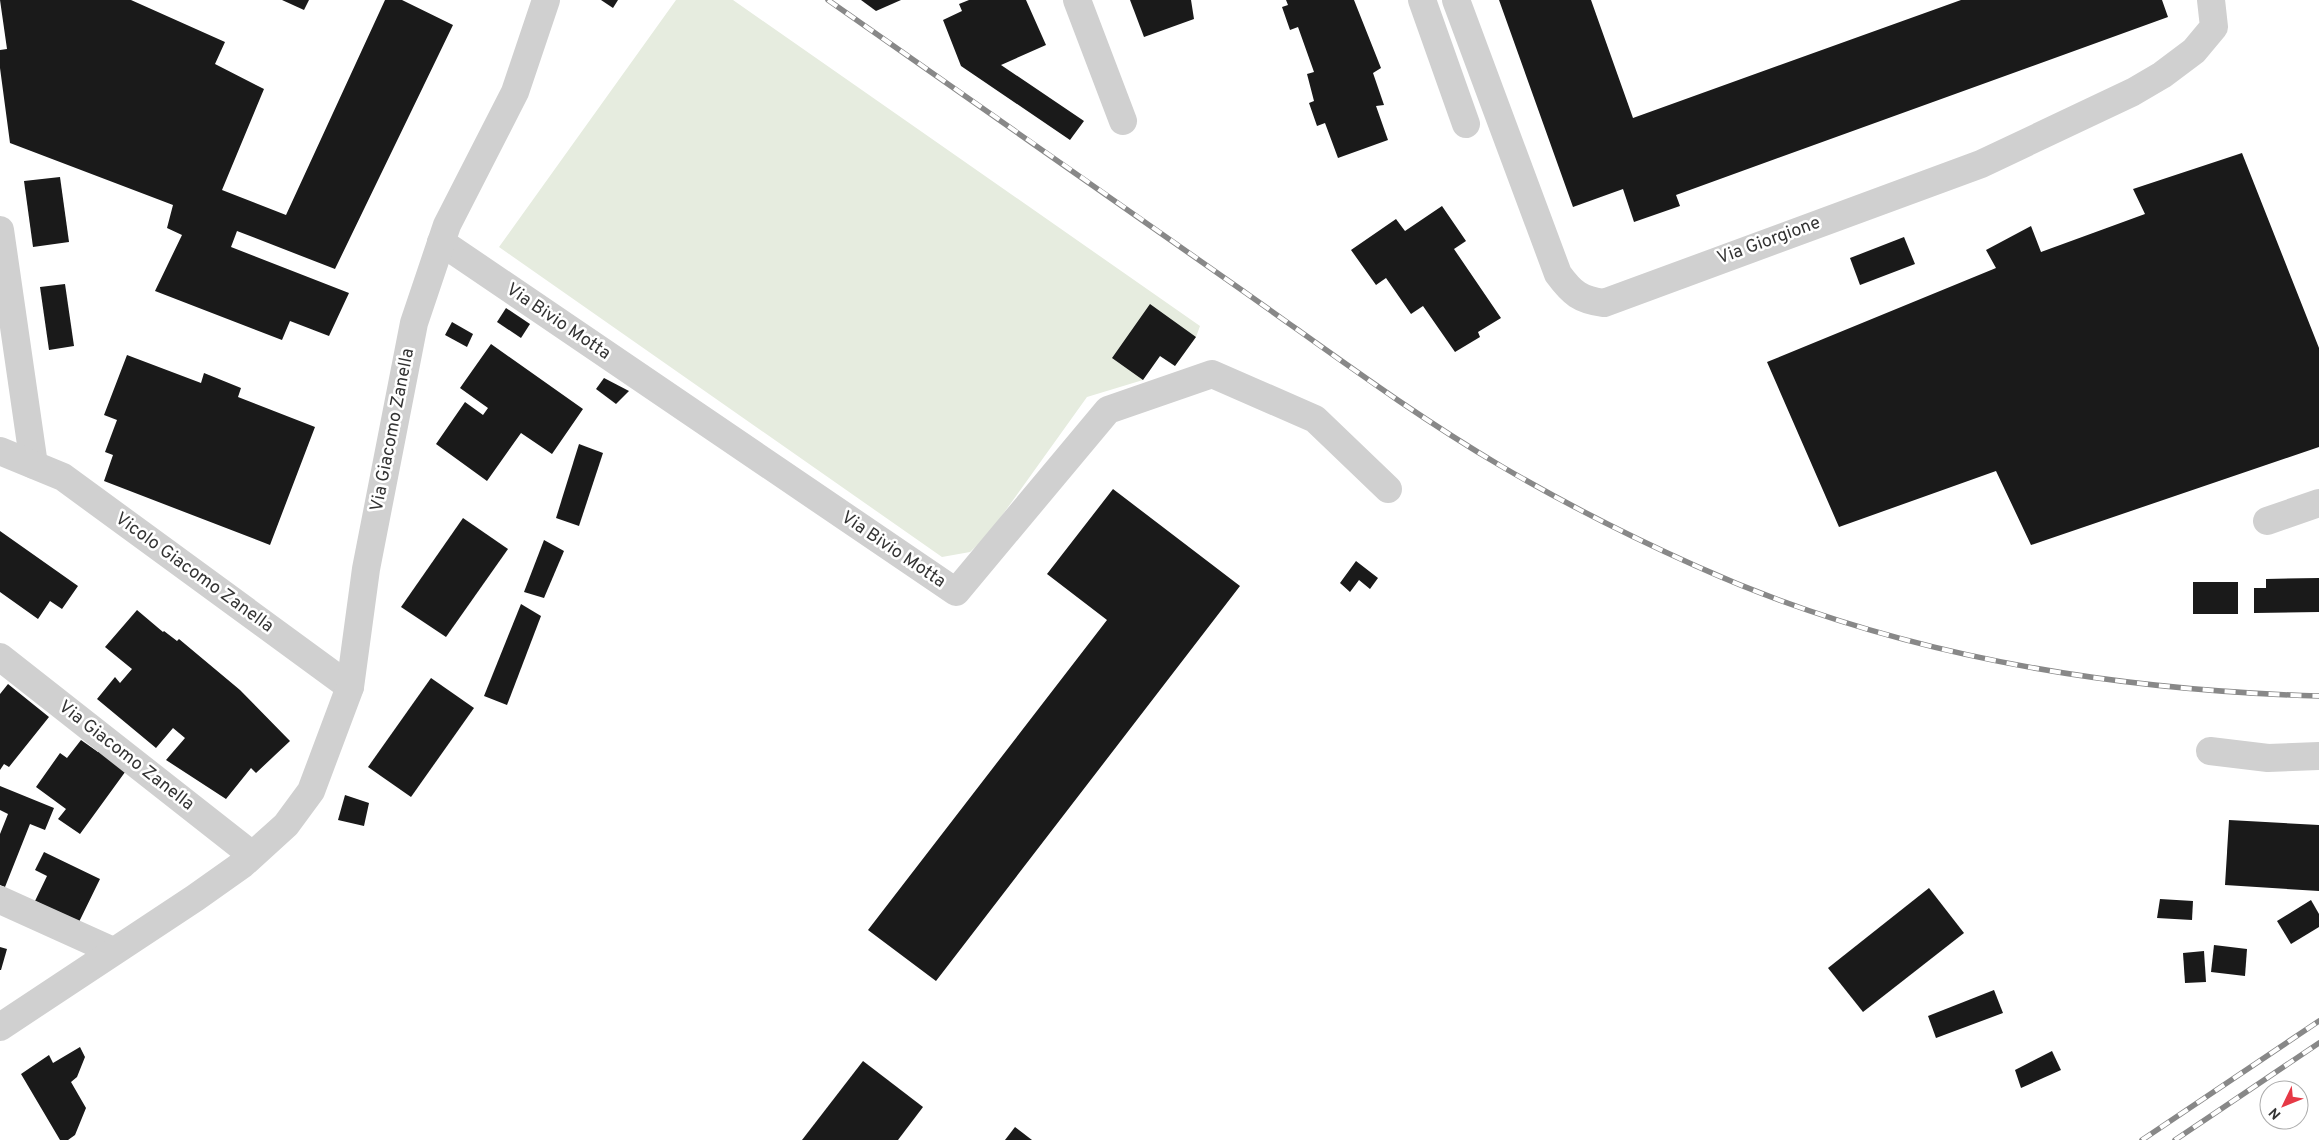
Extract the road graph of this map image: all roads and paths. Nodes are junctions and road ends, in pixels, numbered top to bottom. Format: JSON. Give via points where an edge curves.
{"nodes":[{"id":1,"x":546,"y":0,"type":"edge"},
{"id":2,"x":1077,"y":0,"type":"edge"},
{"id":3,"x":1422,"y":0,"type":"edge"},
{"id":4,"x":1456,"y":0,"type":"edge"},
{"id":5,"x":2211,"y":0,"type":"edge"},
{"id":6,"x":1123,"y":121,"type":"dead end"},
{"id":7,"x":1466,"y":124,"type":"dead end"},
{"id":8,"x":0,"y":230,"type":"edge"},
{"id":9,"x":441,"y":242,"type":"junction"},
{"id":10,"x":0,"y":451,"type":"edge"},
{"id":11,"x":34,"y":465,"type":"junction"},
{"id":12,"x":1388,"y":490,"type":"dead end"},
{"id":13,"x":2319,"y":503,"type":"edge"},
{"id":14,"x":2267,"y":521,"type":"dead end"},
{"id":15,"x":0,"y":657,"type":"edge"},
{"id":16,"x":350,"y":687,"type":"junction"},
{"id":17,"x":2210,"y":751,"type":"dead end"},
{"id":18,"x":2319,"y":756,"type":"edge"},
{"id":19,"x":252,"y":855,"type":"junction"},
{"id":20,"x":0,"y":900,"type":"edge"},
{"id":21,"x":114,"y":951,"type":"junction"},
{"id":22,"x":0,"y":1026,"type":"edge"}],
"edges":[{"from":1,"to":9,"type":"street","name":"Via Giacomo Zanella","via":[[515,92]]},
{"from":2,"to":6,"type":"street"},
{"from":3,"to":7,"type":"street"},
{"from":4,"to":5,"type":"street","name":"Via Giorgione","via":[[1558,274],[1570,291],[1588,301],[1604,303],[1981,164],[2133,92],[2194,51],[2214,27]]},
{"from":8,"to":11,"type":"street"},
{"from":9,"to":12,"type":"street","name":"Via Bivio Motta","via":[[956,592],[1108,410],[1212,374],[1315,419]]},
{"from":9,"to":16,"type":"street","name":"Via Giacomo Zanella","via":[[414,323],[366,569]]},
{"from":10,"to":11,"type":"street","name":"Vicolo Giacomo Zanella"},
{"from":11,"to":16,"type":"street","name":"Vicolo Giacomo Zanella","via":[[63,477]]},
{"from":13,"to":14,"type":"street"},
{"from":15,"to":19,"type":"street","name":"Via Giacomo Zanella"},
{"from":16,"to":19,"type":"street","name":"Via Giacomo Zanella","via":[[311,791],[286,825]]},
{"from":17,"to":18,"type":"street","via":[[2268,758]]},
{"from":19,"to":21,"type":"street","name":"Via Giacomo Zanella","via":[[195,898]]},
{"from":20,"to":21,"type":"street"},
{"from":21,"to":22,"type":"street","name":"Via Giacomo Zanella"}]}
